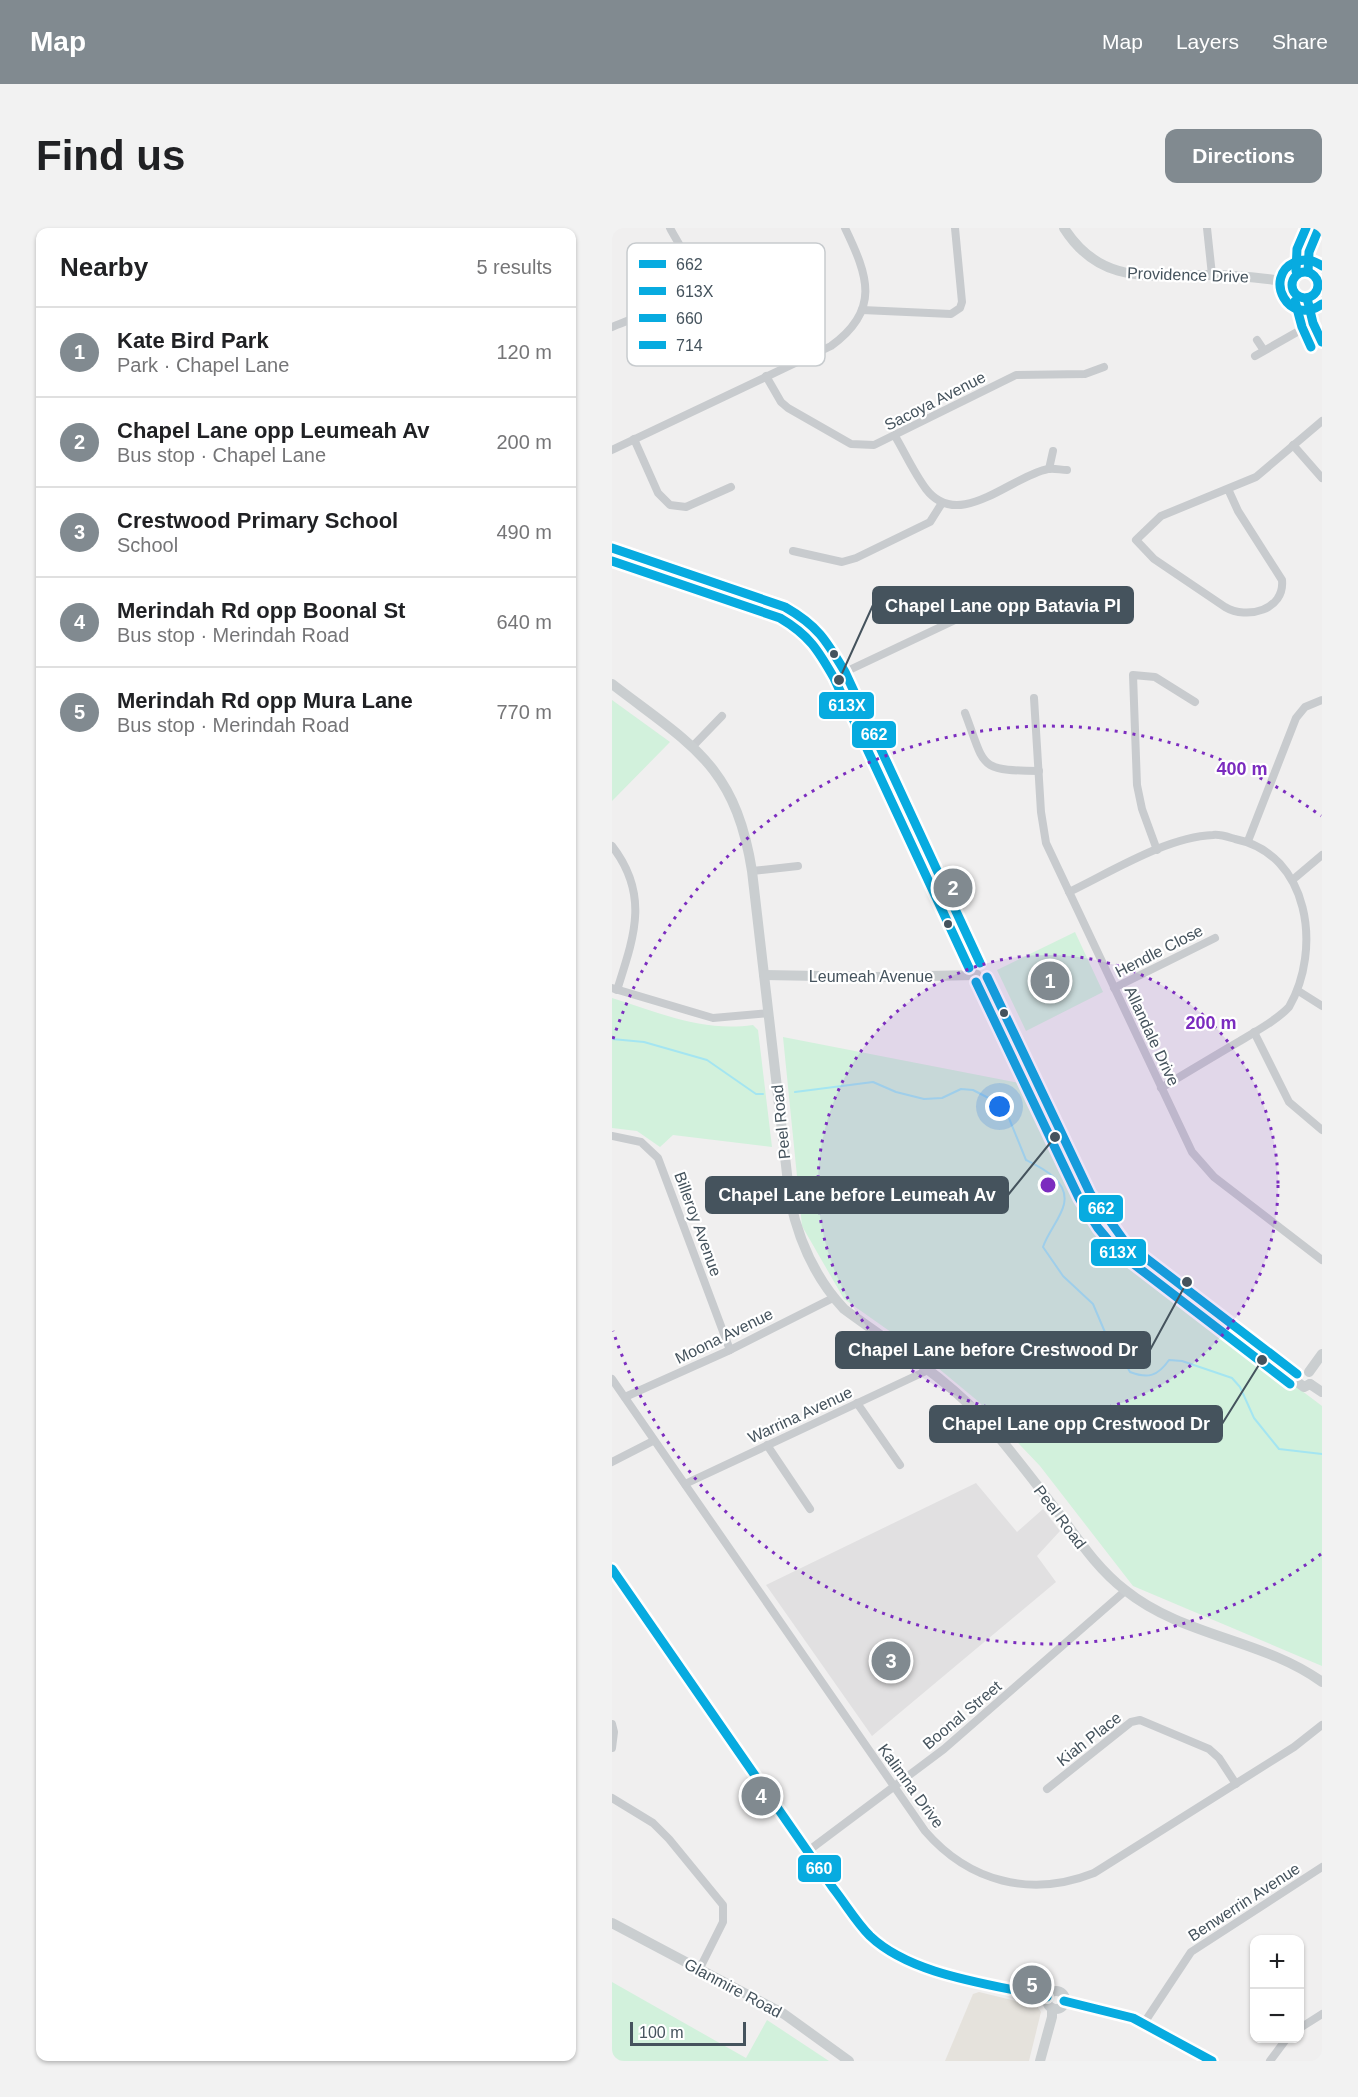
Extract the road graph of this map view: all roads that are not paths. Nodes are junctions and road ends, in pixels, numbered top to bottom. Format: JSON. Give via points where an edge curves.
{"nodes":[{"id":1,"x":670,"y":228,"type":"edge"},
{"id":2,"x":845,"y":228,"type":"edge"},
{"id":3,"x":956,"y":228,"type":"edge"},
{"id":4,"x":1064,"y":228,"type":"edge"},
{"id":5,"x":1207,"y":228,"type":"edge"},
{"id":6,"x":1319,"y":228,"type":"edge"},
{"id":7,"x":678,"y":243,"type":"edge"},
{"id":8,"x":1308,"y":272,"type":"junction"},
{"id":9,"x":1212,"y":275,"type":"junction"},
{"id":10,"x":1292,"y":282,"type":"junction"},
{"id":11,"x":1320,"y":288,"type":"edge"},
{"id":12,"x":1307,"y":298,"type":"junction"},
{"id":13,"x":862,"y":310,"type":"junction"},
{"id":14,"x":627,"y":320,"type":"edge"},
{"id":15,"x":1313,"y":323,"type":"junction"},
{"id":16,"x":612,"y":327,"type":"edge"},
{"id":17,"x":1257,"y":340,"type":"dead end"},
{"id":18,"x":1322,"y":342,"type":"edge"},
{"id":19,"x":825,"y":349,"type":"edge"},
{"id":20,"x":1263,"y":350,"type":"junction"},
{"id":21,"x":1255,"y":356,"type":"dead end"},
{"id":22,"x":788,"y":366,"type":"edge"},
{"id":23,"x":1104,"y":367,"type":"dead end"},
{"id":24,"x":766,"y":376,"type":"junction"},
{"id":25,"x":1322,"y":421,"type":"edge"},
{"id":26,"x":895,"y":436,"type":"junction"},
{"id":27,"x":634,"y":439,"type":"junction"},
{"id":28,"x":1293,"y":445,"type":"junction"},
{"id":29,"x":612,"y":450,"type":"edge"},
{"id":30,"x":1053,"y":451,"type":"dead end"},
{"id":31,"x":1048,"y":469,"type":"junction"},
{"id":32,"x":1067,"y":470,"type":"dead end"},
{"id":33,"x":1322,"y":478,"type":"edge"},
{"id":34,"x":730,"y":487,"type":"dead end"},
{"id":35,"x":1228,"y":489,"type":"junction"},
{"id":36,"x":942,"y":503,"type":"junction"},
{"id":37,"x":612,"y":549,"type":"edge"},
{"id":38,"x":793,"y":551,"type":"dead end"},
{"id":39,"x":1026,"y":598,"type":"dead end"},
{"id":40,"x":845,"y":672,"type":"junction"},
{"id":41,"x":612,"y":684,"type":"edge"},
{"id":42,"x":1034,"y":698,"type":"dead end"},
{"id":43,"x":1322,"y":700,"type":"edge"},
{"id":44,"x":1195,"y":702,"type":"dead end"},
{"id":45,"x":965,"y":713,"type":"dead end"},
{"id":46,"x":722,"y":716,"type":"dead end"},
{"id":47,"x":693,"y":746,"type":"junction"},
{"id":48,"x":1039,"y":771,"type":"junction"},
{"id":49,"x":1248,"y":842,"type":"junction"},
{"id":50,"x":612,"y":846,"type":"edge"},
{"id":51,"x":1157,"y":850,"type":"junction"},
{"id":52,"x":1322,"y":855,"type":"edge"},
{"id":53,"x":798,"y":866,"type":"dead end"},
{"id":54,"x":752,"y":871,"type":"junction"},
{"id":55,"x":1296,"y":877,"type":"junction"},
{"id":56,"x":1069,"y":892,"type":"junction"},
{"id":57,"x":1215,"y":938,"type":"dead end"},
{"id":58,"x":764,"y":975,"type":"junction"},
{"id":59,"x":982,"y":976,"type":"junction"},
{"id":60,"x":1114,"y":988,"type":"junction"},
{"id":61,"x":615,"y":989,"type":"edge"},
{"id":62,"x":1300,"y":992,"type":"junction"},
{"id":63,"x":1322,"y":1006,"type":"edge"},
{"id":64,"x":769,"y":1013,"type":"junction"},
{"id":65,"x":1254,"y":1032,"type":"junction"},
{"id":66,"x":1161,"y":1088,"type":"junction"},
{"id":67,"x":1322,"y":1130,"type":"edge"},
{"id":68,"x":612,"y":1136,"type":"edge"},
{"id":69,"x":1322,"y":1260,"type":"edge"},
{"id":70,"x":833,"y":1298,"type":"junction"},
{"id":71,"x":730,"y":1350,"type":"junction"},
{"id":72,"x":1322,"y":1354,"type":"edge"},
{"id":73,"x":926,"y":1371,"type":"junction"},
{"id":74,"x":1309,"y":1372,"type":"junction"},
{"id":75,"x":1297,"y":1374,"type":"junction"},
{"id":76,"x":612,"y":1379,"type":"edge"},
{"id":77,"x":1310,"y":1384,"type":"junction"},
{"id":78,"x":1322,"y":1392,"type":"edge"},
{"id":79,"x":625,"y":1397,"type":"junction"},
{"id":80,"x":857,"y":1403,"type":"junction"},
{"id":81,"x":653,"y":1441,"type":"junction"},
{"id":82,"x":767,"y":1445,"type":"junction"},
{"id":83,"x":612,"y":1462,"type":"edge"},
{"id":84,"x":900,"y":1466,"type":"dead end"},
{"id":85,"x":685,"y":1484,"type":"junction"},
{"id":86,"x":810,"y":1509,"type":"dead end"},
{"id":87,"x":612,"y":1569,"type":"edge"},
{"id":88,"x":1125,"y":1591,"type":"junction"},
{"id":89,"x":1322,"y":1682,"type":"edge"},
{"id":90,"x":612,"y":1724,"type":"edge"},
{"id":91,"x":1322,"y":1725,"type":"edge"},
{"id":92,"x":612,"y":1748,"type":"edge"},
{"id":93,"x":1236,"y":1784,"type":"junction"},
{"id":94,"x":895,"y":1787,"type":"junction"},
{"id":95,"x":1047,"y":1790,"type":"dead end"},
{"id":96,"x":612,"y":1798,"type":"edge"},
{"id":97,"x":808,"y":1851,"type":"junction"},
{"id":98,"x":1322,"y":1867,"type":"edge"},
{"id":99,"x":612,"y":1923,"type":"edge"},
{"id":100,"x":699,"y":1970,"type":"junction"},
{"id":101,"x":1047,"y":1997,"type":"junction"},
{"id":102,"x":1064,"y":2001,"type":"junction"},
{"id":103,"x":1052,"y":2008,"type":"junction"},
{"id":104,"x":1322,"y":2014,"type":"edge"},
{"id":105,"x":1144,"y":2023,"type":"junction"},
{"id":106,"x":1304,"y":2025,"type":"edge"},
{"id":107,"x":1283,"y":2043,"type":"edge"},
{"id":108,"x":849,"y":2061,"type":"edge"},
{"id":109,"x":1040,"y":2061,"type":"edge"},
{"id":110,"x":1212,"y":2061,"type":"edge"},
{"id":111,"x":1270,"y":2061,"type":"edge"}],
"edges":[{"from":1,"to":7,"type":"street"},
{"from":2,"to":13,"type":"street","via":[[864,272]]},
{"from":3,"to":13,"type":"street","via":[[962,302],[956,312]]},
{"from":4,"to":9,"type":"street","name":"Providence Drive","via":[[1083,251],[1119,272],[1162,277]]},
{"from":5,"to":9,"type":"street"},
{"from":6,"to":8,"type":"street","via":[[1309,252]]},
{"from":8,"to":10,"type":"street","via":[[1299,273]]},
{"from":8,"to":11,"type":"street"},
{"from":9,"to":10,"type":"street","name":"Providence Drive"},
{"from":10,"to":12,"type":"street","via":[[1294,293]]},
{"from":11,"to":12,"type":"street"},
{"from":12,"to":15,"type":"street"},
{"from":13,"to":19,"type":"street","via":[[850,330]]},
{"from":14,"to":16,"type":"street"},
{"from":15,"to":18,"type":"street"},
{"from":15,"to":20,"type":"street"},
{"from":17,"to":20,"type":"street"},
{"from":20,"to":21,"type":"street"},
{"from":22,"to":24,"type":"street"},
{"from":23,"to":26,"type":"street","name":"Sacoya Avenue","via":[[1084,374],[1016,375]]},
{"from":24,"to":26,"type":"street","name":"Sacoya Avenue","via":[[788,408],[851,444],[874,445]]},
{"from":24,"to":27,"type":"street"},
{"from":25,"to":28,"type":"street"},
{"from":26,"to":36,"type":"street","via":[[926,490]]},
{"from":27,"to":29,"type":"street"},
{"from":27,"to":34,"type":"street","via":[[658,493],[670,506],[686,507]]},
{"from":28,"to":33,"type":"street"},
{"from":28,"to":35,"type":"street","via":[[1256,477]]},
{"from":30,"to":31,"type":"street"},
{"from":31,"to":32,"type":"street"},
{"from":31,"to":36,"type":"street","via":[[973,502],[957,506]]},
{"from":35,"to":35,"type":"street","via":[[1282,580],[1280,595],[1268,607],[1248,614],[1231,611],[1154,559],[1136,540],[1161,516]]},
{"from":36,"to":38,"type":"street","via":[[930,522],[856,558],[842,562]]},
{"from":37,"to":40,"type":"street","via":[[785,607],[823,635]]},
{"from":39,"to":40,"type":"street","via":[[1006,596]]},
{"from":40,"to":59,"type":"street","via":[[980,963],[976,967]]},
{"from":41,"to":47,"type":"street","name":"Peel Road"},
{"from":42,"to":48,"type":"street","name":"Allandale Drive"},
{"from":43,"to":49,"type":"street","via":[[1305,707],[1296,718]]},
{"from":44,"to":51,"type":"street","via":[[1155,677],[1133,675],[1137,785]]},
{"from":45,"to":48,"type":"street","via":[[983,761],[990,767],[1000,771]]},
{"from":46,"to":47,"type":"street"},
{"from":47,"to":54,"type":"street","name":"Peel Road","via":[[713,767],[733,800],[747,839]]},
{"from":48,"to":56,"type":"street","name":"Allandale Drive","via":[[1046,843]]},
{"from":49,"to":51,"type":"street","via":[[1215,835],[1193,837]]},
{"from":49,"to":55,"type":"street","via":[[1280,860]]},
{"from":50,"to":61,"type":"street","via":[[632,882],[636,908],[634,936]]},
{"from":51,"to":56,"type":"street"},
{"from":52,"to":55,"type":"street"},
{"from":53,"to":54,"type":"street"},
{"from":54,"to":58,"type":"street","name":"Peel Road"},
{"from":55,"to":62,"type":"street","via":[[1316,930],[1312,964]]},
{"from":56,"to":60,"type":"street","name":"Allandale Drive"},
{"from":57,"to":60,"type":"street","name":"Hendle Close"},
{"from":58,"to":59,"type":"street","name":"Leumeah Avenue"},
{"from":58,"to":64,"type":"street","name":"Peel Road"},
{"from":59,"to":75,"type":"street","via":[[1107,1220],[1139,1254]]},
{"from":60,"to":66,"type":"street","name":"Allandale Drive"},
{"from":61,"to":64,"type":"street","via":[[714,1018]]},
{"from":62,"to":63,"type":"street"},
{"from":62,"to":65,"type":"street","via":[[1288,1009]]},
{"from":64,"to":70,"type":"street","name":"Peel Road","via":[[792,1211],[801,1244]]},
{"from":65,"to":66,"type":"street"},
{"from":65,"to":67,"type":"street","via":[[1289,1102]]},
{"from":66,"to":69,"type":"street","name":"Allandale Drive","via":[[1192,1152],[1214,1177]]},
{"from":68,"to":71,"type":"street","name":"Billeroy Avenue","via":[[641,1142],[651,1149],[664,1169]]},
{"from":70,"to":71,"type":"street","name":"Moona Avenue"},
{"from":70,"to":73,"type":"street","name":"Peel Road"},
{"from":71,"to":79,"type":"street","name":"Moona Avenue"},
{"from":72,"to":74,"type":"street"},
{"from":73,"to":80,"type":"street","name":"Warrina Avenue"},
{"from":73,"to":88,"type":"street","name":"Peel Road","via":[[991,1427],[1087,1554]]},
{"from":74,"to":75,"type":"street","via":[[1302,1370]]},
{"from":74,"to":77,"type":"street"},
{"from":75,"to":77,"type":"street","via":[[1299,1386]]},
{"from":76,"to":79,"type":"street","name":"Kalimna Drive"},
{"from":77,"to":78,"type":"street"},
{"from":79,"to":81,"type":"street","name":"Kalimna Drive"},
{"from":80,"to":82,"type":"street","name":"Warrina Avenue"},
{"from":80,"to":84,"type":"street"},
{"from":81,"to":83,"type":"street"},
{"from":81,"to":85,"type":"street","name":"Kalimna Drive"},
{"from":82,"to":85,"type":"street","name":"Warrina Avenue"},
{"from":82,"to":86,"type":"street"},
{"from":85,"to":94,"type":"street","name":"Kalimna Drive"},
{"from":87,"to":97,"type":"street"},
{"from":88,"to":89,"type":"street","name":"Peel Road","via":[[1195,1629],[1297,1665]]},
{"from":88,"to":94,"type":"street","name":"Boonal Street"},
{"from":90,"to":92,"type":"street"},
{"from":91,"to":93,"type":"street","name":"Kalimna Drive"},
{"from":93,"to":94,"type":"street","name":"Kalimna Drive","via":[[1112,1864],[1078,1880],[1039,1886],[997,1881],[965,1867],[937,1844]]},
{"from":93,"to":95,"type":"street","name":"Kiah Place","via":[[1209,1749],[1140,1720],[1131,1722]]},
{"from":94,"to":97,"type":"street","name":"Boonal Street"},
{"from":96,"to":100,"type":"street","via":[[646,1818],[669,1839],[723,1905],[723,1922]]},
{"from":97,"to":101,"type":"street","via":[[854,1917],[891,1952],[932,1970]]},
{"from":98,"to":105,"type":"street","name":"Benwerrin Avenue","via":[[1191,1952]]},
{"from":99,"to":100,"type":"street","name":"Glanmire Road"},
{"from":100,"to":108,"type":"street","name":"Glanmire Road","via":[[784,2014]]},
{"from":101,"to":102,"type":"street","via":[[1057,1991]]},
{"from":101,"to":103,"type":"street"},
{"from":102,"to":103,"type":"street","via":[[1060,2007]]},
{"from":102,"to":105,"type":"street"},
{"from":103,"to":109,"type":"street"},
{"from":104,"to":106,"type":"street"},
{"from":105,"to":110,"type":"street"},
{"from":107,"to":111,"type":"street"}]}
